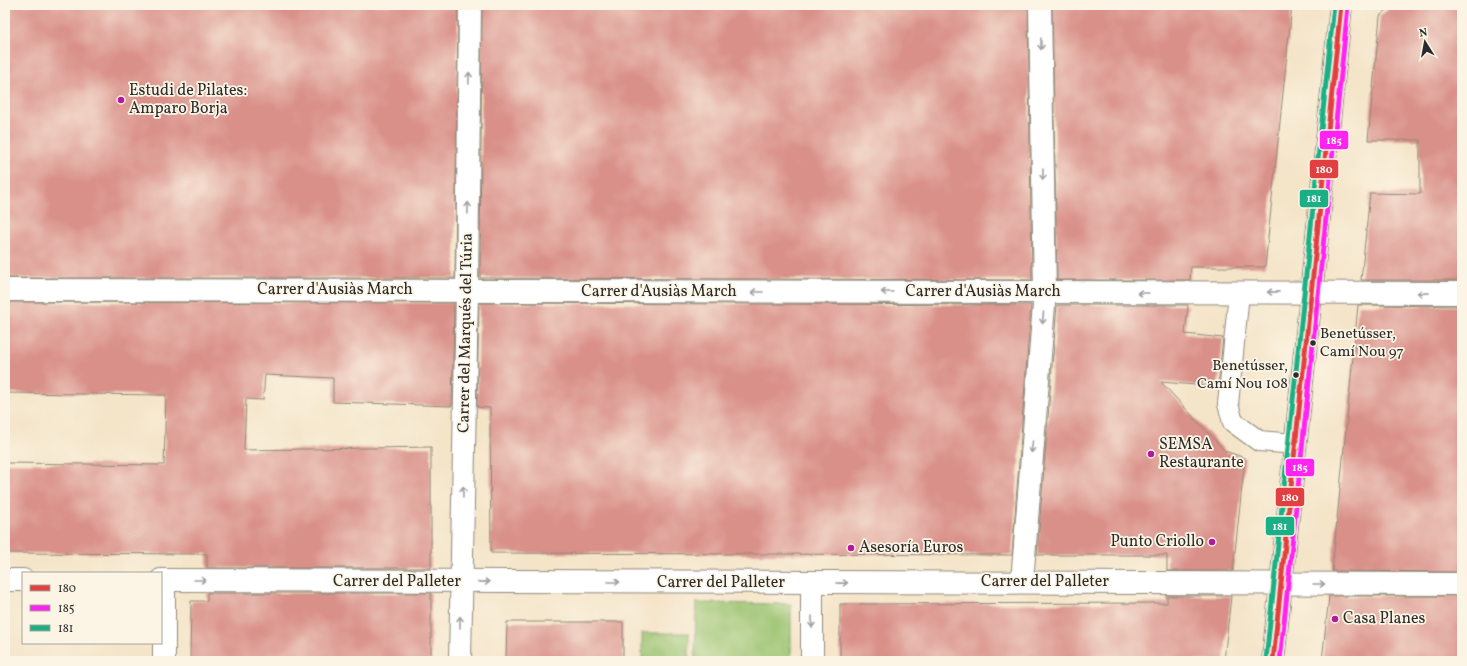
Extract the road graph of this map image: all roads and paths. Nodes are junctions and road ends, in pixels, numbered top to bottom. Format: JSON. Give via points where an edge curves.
{"nodes":[{"id":1,"x":470,"y":5,"type":"edge"},
{"id":2,"x":1040,"y":5,"type":"edge"},
{"id":3,"x":1341,"y":5,"type":"edge"},
{"id":4,"x":5,"y":290,"type":"edge"},
{"id":5,"x":467,"y":291,"type":"junction"},
{"id":6,"x":1045,"y":292,"type":"junction"},
{"id":7,"x":1312,"y":292,"type":"junction"},
{"id":8,"x":1239,"y":293,"type":"junction"},
{"id":9,"x":1462,"y":293,"type":"edge"},
{"id":10,"x":1295,"y":444,"type":"junction"},
{"id":11,"x":5,"y":580,"type":"edge"},
{"id":12,"x":22,"y":580,"type":"edge"},
{"id":13,"x":163,"y":580,"type":"edge"},
{"id":14,"x":460,"y":582,"type":"junction"},
{"id":15,"x":1022,"y":582,"type":"junction"},
{"id":16,"x":812,"y":583,"type":"junction"},
{"id":17,"x":1280,"y":584,"type":"junction"},
{"id":18,"x":1462,"y":584,"type":"edge"},
{"id":19,"x":164,"y":661,"type":"edge"},
{"id":20,"x":460,"y":661,"type":"edge"},
{"id":21,"x":812,"y":661,"type":"edge"},
{"id":22,"x":1273,"y":661,"type":"edge"}],
"edges":[{"from":5,"to":1,"type":"street","name":"Carrer del Marqués del Túria","one_way":true},
{"from":2,"to":6,"type":"street","one_way":true},
{"from":3,"to":7,"type":"street"},
{"from":4,"to":5,"type":"street","name":"Carrer d'Ausiàs March"},
{"from":6,"to":5,"type":"street","name":"Carrer d'Ausiàs March","one_way":true},
{"from":14,"to":5,"type":"street","name":"Carrer del Marqués del Túria","one_way":true},
{"from":8,"to":6,"type":"street","name":"Carrer d'Ausiàs March","one_way":true},
{"from":6,"to":15,"type":"street","one_way":true},
{"from":7,"to":8,"type":"street","name":"Carrer d'Ausiàs March","one_way":true},
{"from":9,"to":7,"type":"street","name":"Carrer d'Ausiàs March","one_way":true},
{"from":7,"to":10,"type":"street"},
{"from":8,"to":10,"type":"lane","via":[[1228,404],[1233,422],[1259,441]]},
{"from":10,"to":17,"type":"street"},
{"from":11,"to":12,"type":"street"},
{"from":13,"to":14,"type":"street","name":"Carrer del Palleter","one_way":true},
{"from":13,"to":19,"type":"street"},
{"from":14,"to":16,"type":"street","name":"Carrer del Palleter","one_way":true},
{"from":20,"to":14,"type":"street","name":"Carrer del Marqués del Túria","one_way":true},
{"from":16,"to":15,"type":"street","name":"Carrer del Palleter","one_way":true},
{"from":15,"to":17,"type":"street","name":"Carrer del Palleter"},
{"from":16,"to":21,"type":"street","one_way":true},
{"from":17,"to":18,"type":"street","name":"Carrer del Palleter","one_way":true},
{"from":17,"to":22,"type":"street"}]}
